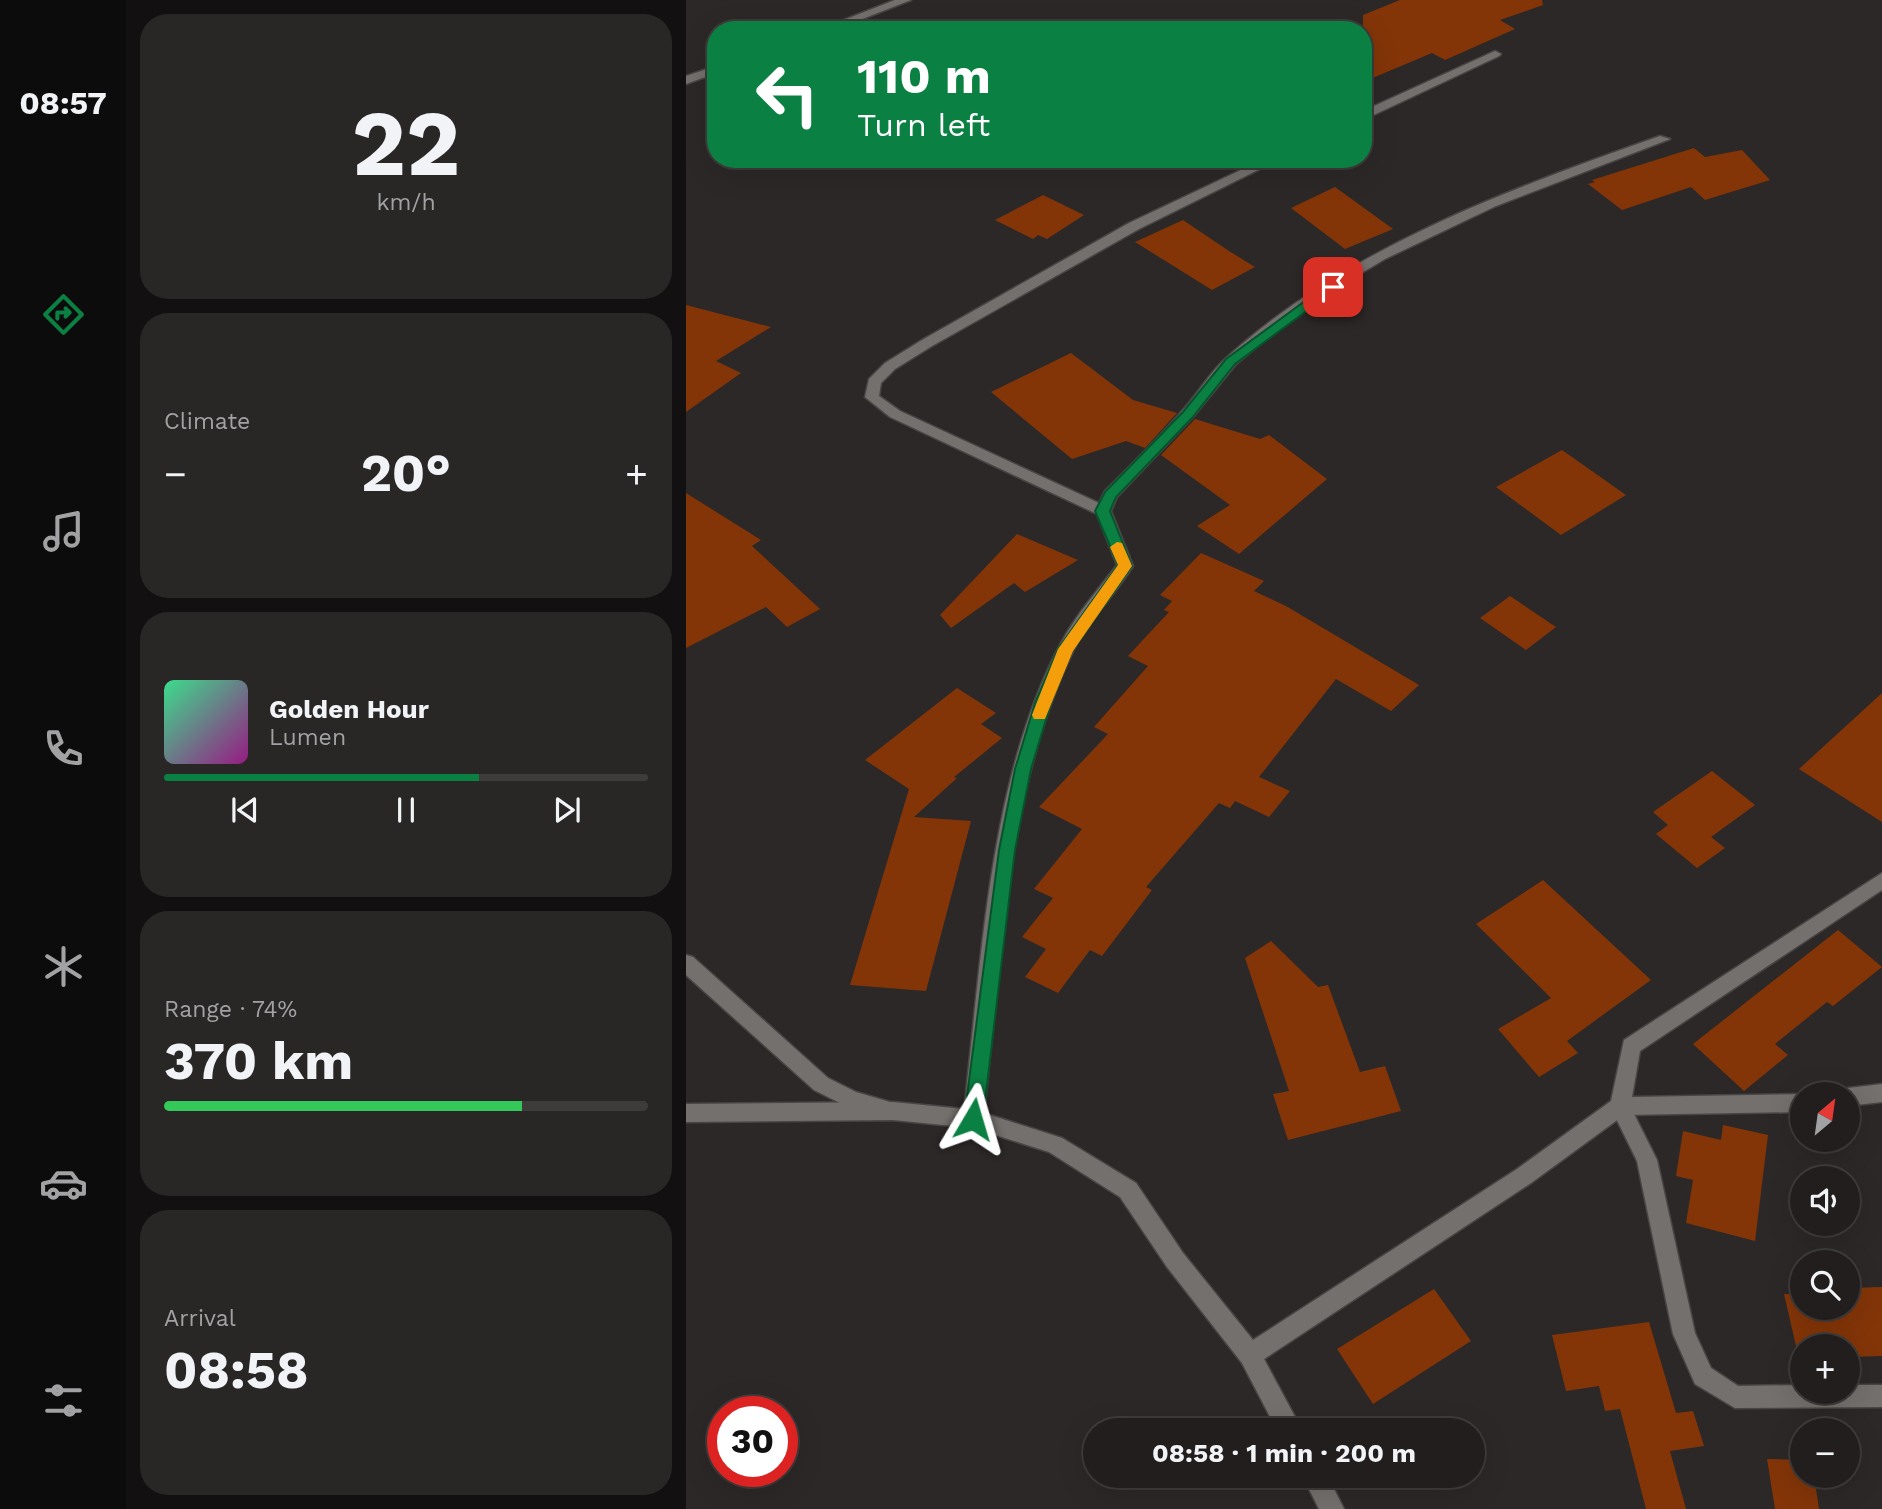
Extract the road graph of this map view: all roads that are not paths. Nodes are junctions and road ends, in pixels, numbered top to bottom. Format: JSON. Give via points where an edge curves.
{"nodes":[{"id":1,"x":905,"y":0,"type":"edge"},
{"id":2,"x":848,"y":21,"type":"edge"},
{"id":3,"x":1495,"y":54,"type":"dead end"},
{"id":4,"x":707,"y":72,"type":"edge"},
{"id":5,"x":686,"y":80,"type":"edge"},
{"id":6,"x":1372,"y":112,"type":"edge"},
{"id":7,"x":1664,"y":139,"type":"dead end"},
{"id":8,"x":1255,"y":168,"type":"edge"},
{"id":9,"x":1102,"y":511,"type":"junction"},
{"id":10,"x":1882,"y":880,"type":"edge"},
{"id":11,"x":686,"y":963,"type":"edge"},
{"id":12,"x":1882,"y":1093,"type":"edge"},
{"id":13,"x":1860,"y":1096,"type":"edge"},
{"id":14,"x":1790,"y":1103,"type":"edge"},
{"id":15,"x":1620,"y":1106,"type":"junction"},
{"id":16,"x":893,"y":1111,"type":"junction"},
{"id":17,"x":686,"y":1113,"type":"edge"},
{"id":18,"x":973,"y":1119,"type":"junction"},
{"id":19,"x":1250,"y":1355,"type":"junction"},
{"id":20,"x":1882,"y":1396,"type":"edge"},
{"id":21,"x":1284,"y":1418,"type":"edge"},
{"id":22,"x":1321,"y":1488,"type":"edge"},
{"id":23,"x":1332,"y":1509,"type":"edge"}],
"edges":[{"from":1,"to":2,"type":"street"},
{"from":3,"to":6,"type":"street"},
{"from":4,"to":5,"type":"street"},
{"from":7,"to":9,"type":"street","via":[[1546,179],[1419,235],[1311,299],[1230,362],[1187,415],[1110,495]]},
{"from":8,"to":9,"type":"street","via":[[1134,226],[927,343],[874,382],[872,397],[895,414]]},
{"from":9,"to":18,"type":"street","via":[[1125,566],[1066,649],[1023,769],[1007,850]]},
{"from":10,"to":15,"type":"street","via":[[1631,1046]]},
{"from":11,"to":16,"type":"street","via":[[821,1084],[852,1100]]},
{"from":12,"to":13,"type":"street"},
{"from":14,"to":15,"type":"street"},
{"from":15,"to":19,"type":"street","via":[[1524,1175]]},
{"from":15,"to":20,"type":"street","via":[[1647,1160],[1684,1334],[1703,1376],[1735,1397]]},
{"from":16,"to":17,"type":"street"},
{"from":16,"to":18,"type":"street"},
{"from":18,"to":19,"type":"street","via":[[1055,1145],[1128,1190],[1175,1260]]},
{"from":19,"to":21,"type":"street"},
{"from":22,"to":23,"type":"street"}]}
